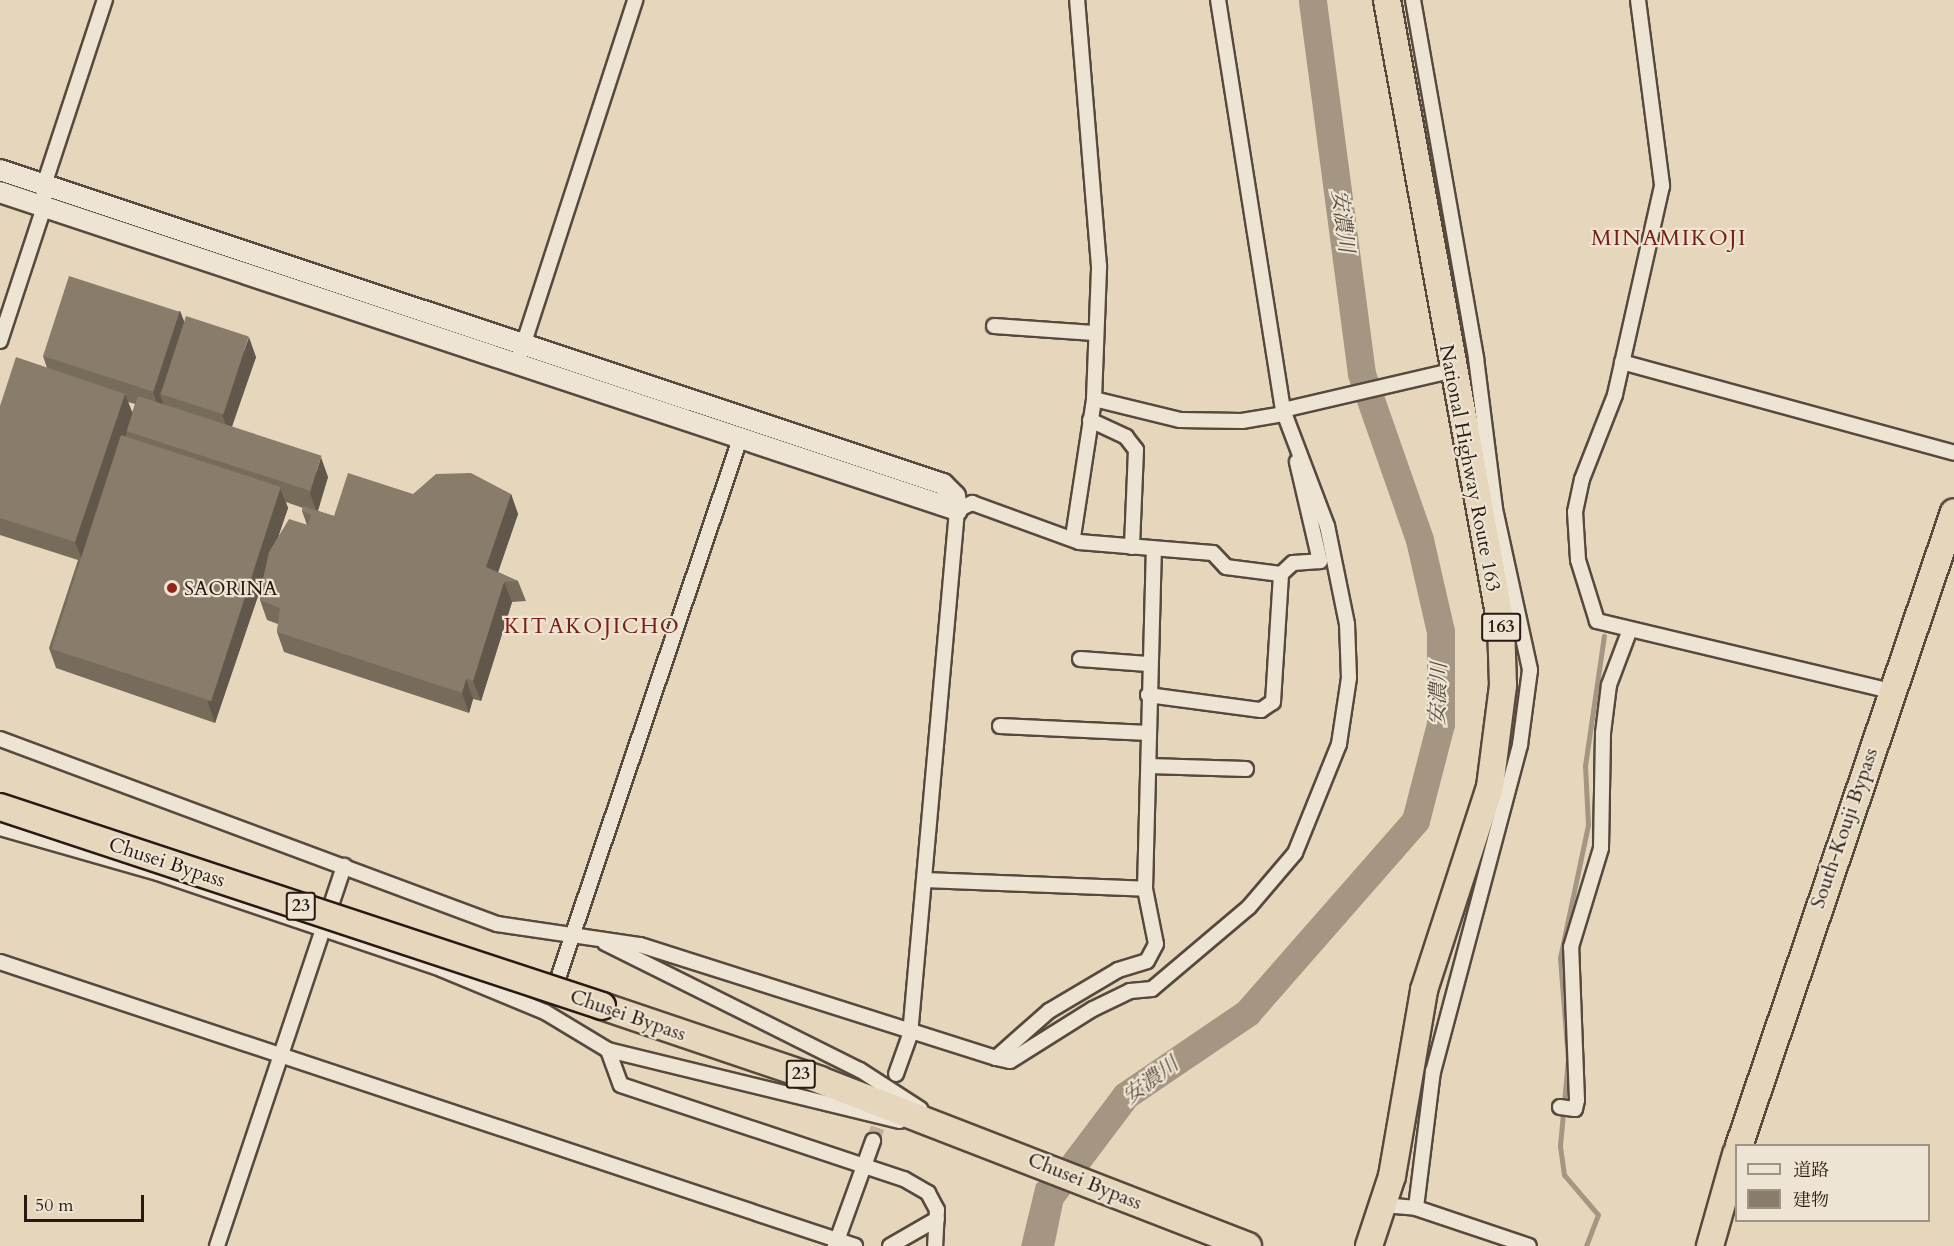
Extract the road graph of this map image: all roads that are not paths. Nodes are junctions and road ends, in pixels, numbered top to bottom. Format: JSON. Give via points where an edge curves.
{"nodes":[{"id":1,"x":105,"y":0,"type":"edge"},
{"id":2,"x":636,"y":0,"type":"edge"},
{"id":3,"x":1077,"y":0,"type":"edge"},
{"id":4,"x":1218,"y":0,"type":"edge"},
{"id":5,"x":1387,"y":0,"type":"edge"},
{"id":6,"x":1413,"y":0,"type":"edge"},
{"id":7,"x":1638,"y":0,"type":"edge"},
{"id":8,"x":0,"y":170,"type":"edge"},
{"id":9,"x":44,"y":184,"type":"junction"},
{"id":10,"x":0,"y":192,"type":"edge"},
{"id":11,"x":44,"y":207,"type":"junction"},
{"id":12,"x":994,"y":327,"type":"dead end"},
{"id":13,"x":1094,"y":333,"type":"junction"},
{"id":14,"x":0,"y":341,"type":"edge"},
{"id":15,"x":523,"y":345,"type":"junction"},
{"id":16,"x":1622,"y":362,"type":"junction"},
{"id":17,"x":517,"y":364,"type":"junction"},
{"id":18,"x":1442,"y":373,"type":"junction"},
{"id":19,"x":1094,"y":399,"type":"junction"},
{"id":20,"x":1285,"y":411,"type":"junction"},
{"id":21,"x":1090,"y":420,"type":"junction"},
{"id":22,"x":740,"y":439,"type":"junction"},
{"id":23,"x":1293,"y":443,"type":"junction"},
{"id":24,"x":1954,"y":453,"type":"edge"},
{"id":25,"x":957,"y":510,"type":"junction"},
{"id":26,"x":1954,"y":512,"type":"edge"},
{"id":27,"x":1073,"y":537,"type":"junction"},
{"id":28,"x":1132,"y":547,"type":"junction"},
{"id":29,"x":1154,"y":549,"type":"junction"},
{"id":30,"x":1281,"y":574,"type":"junction"},
{"id":31,"x":1629,"y":632,"type":"junction"},
{"id":32,"x":1080,"y":658,"type":"dead end"},
{"id":33,"x":1148,"y":664,"type":"junction"},
{"id":34,"x":1891,"y":691,"type":"junction"},
{"id":35,"x":1148,"y":695,"type":"junction"},
{"id":36,"x":1000,"y":726,"type":"dead end"},
{"id":37,"x":1149,"y":733,"type":"junction"},
{"id":38,"x":0,"y":739,"type":"edge"},
{"id":39,"x":1149,"y":766,"type":"junction"},
{"id":40,"x":1246,"y":769,"type":"dead end"},
{"id":41,"x":0,"y":807,"type":"edge"},
{"id":42,"x":0,"y":828,"type":"edge"},
{"id":43,"x":344,"y":866,"type":"junction"},
{"id":44,"x":925,"y":880,"type":"junction"},
{"id":45,"x":1145,"y":889,"type":"junction"},
{"id":46,"x":323,"y":929,"type":"junction"},
{"id":47,"x":577,"y":934,"type":"junction"},
{"id":48,"x":599,"y":940,"type":"junction"},
{"id":49,"x":0,"y":962,"type":"edge"},
{"id":50,"x":545,"y":1012,"type":"junction"},
{"id":51,"x":910,"y":1035,"type":"junction"},
{"id":52,"x":608,"y":1050,"type":"junction"},
{"id":53,"x":281,"y":1056,"type":"junction"},
{"id":54,"x":996,"y":1058,"type":"junction"},
{"id":55,"x":896,"y":1074,"type":"tunnel mouth"},
{"id":56,"x":1560,"y":1107,"type":"dead end"},
{"id":57,"x":951,"y":1130,"type":"junction"},
{"id":58,"x":873,"y":1141,"type":"tunnel mouth"},
{"id":59,"x":1740,"y":1144,"type":"edge"},
{"id":60,"x":1735,"y":1161,"type":"edge"},
{"id":61,"x":864,"y":1165,"type":"junction"},
{"id":62,"x":1383,"y":1205,"type":"junction"},
{"id":63,"x":1416,"y":1208,"type":"junction"},
{"id":64,"x":938,"y":1219,"type":"junction"},
{"id":65,"x":836,"y":1244,"type":"edge"},
{"id":66,"x":217,"y":1246,"type":"edge"},
{"id":67,"x":855,"y":1246,"type":"edge"},
{"id":68,"x":890,"y":1246,"type":"edge"},
{"id":69,"x":936,"y":1246,"type":"edge"},
{"id":70,"x":1248,"y":1246,"type":"edge"},
{"id":71,"x":1369,"y":1246,"type":"edge"},
{"id":72,"x":1529,"y":1246,"type":"edge"},
{"id":73,"x":1710,"y":1246,"type":"edge"}],
"edges":[{"from":1,"to":9,"type":"street"},
{"from":2,"to":15,"type":"street"},
{"from":3,"to":13,"type":"street","via":[[1099,266]]},
{"from":4,"to":20,"type":"street"},
{"from":5,"to":18,"type":"highway","name":"National Highway Route 163","number":"163"},
{"from":6,"to":63,"type":"street","via":[[1476,358],[1495,509],[1530,670],[1520,745],[1433,1071]]},
{"from":7,"to":16,"type":"street","via":[[1662,186]]},
{"from":8,"to":9,"type":"street"},
{"from":9,"to":11,"type":"street"},
{"from":9,"to":15,"type":"street"},
{"from":10,"to":11,"type":"street"},
{"from":11,"to":14,"type":"street"},
{"from":11,"to":17,"type":"street"},
{"from":12,"to":13,"type":"street"},
{"from":13,"to":19,"type":"street"},
{"from":15,"to":17,"type":"street"},
{"from":15,"to":25,"type":"street","via":[[943,484],[955,496]]},
{"from":16,"to":24,"type":"street"},
{"from":16,"to":31,"type":"street","via":[[1582,479],[1575,527],[1597,621]]},
{"from":17,"to":22,"type":"street"},
{"from":18,"to":20,"type":"street"},
{"from":18,"to":62,"type":"highway","name":"National Highway Route 163","number":"163","via":[[1501,626],[1502,714],[1490,787],[1414,1032]]},
{"from":19,"to":20,"type":"street","via":[[1180,420],[1242,421]]},
{"from":19,"to":21,"type":"street"},
{"from":20,"to":23,"type":"street"},
{"from":21,"to":27,"type":"street"},
{"from":21,"to":28,"type":"street","via":[[1126,437],[1136,450]]},
{"from":22,"to":25,"type":"street"},
{"from":22,"to":47,"type":"street"},
{"from":23,"to":30,"type":"street","via":[[1320,561],[1293,563]]},
{"from":23,"to":54,"type":"street","via":[[1327,526],[1349,658],[1339,744],[1305,836],[1269,887],[1152,989],[1130,991],[1093,1009],[1010,1061]]},
{"from":25,"to":27,"type":"street","via":[[972,503]]},
{"from":25,"to":44,"type":"street"},
{"from":26,"to":34,"type":"highway","name":"South-Kouji Bypass"},
{"from":27,"to":28,"type":"street","via":[[1079,542]]},
{"from":28,"to":29,"type":"street"},
{"from":29,"to":30,"type":"street","via":[[1213,553],[1226,567]]},
{"from":29,"to":33,"type":"street"},
{"from":30,"to":35,"type":"street","via":[[1273,702],[1261,710]]},
{"from":31,"to":34,"type":"street"},
{"from":31,"to":56,"type":"street","via":[[1614,666],[1605,716],[1601,848],[1571,947],[1575,1109]]},
{"from":32,"to":33,"type":"street"},
{"from":33,"to":35,"type":"street"},
{"from":34,"to":59,"type":"highway","name":"South-Kouji Bypass"},
{"from":35,"to":37,"type":"street"},
{"from":36,"to":37,"type":"street"},
{"from":37,"to":39,"type":"street"},
{"from":38,"to":43,"type":"street"},
{"from":39,"to":40,"type":"street"},
{"from":39,"to":45,"type":"street"},
{"from":41,"to":57,"type":"highway","name":"Chusei Bypass","number":"23","bridge":true,"via":[[602,1006]]},
{"from":42,"to":46,"type":"street"},
{"from":43,"to":46,"type":"street"},
{"from":43,"to":47,"type":"street","via":[[497,924]]},
{"from":44,"to":45,"type":"street"},
{"from":44,"to":51,"type":"street"},
{"from":45,"to":54,"type":"street","via":[[1156,944],[1147,961],[1118,970],[1049,1011]]},
{"from":46,"to":50,"type":"street"},
{"from":46,"to":53,"type":"street"},
{"from":47,"to":48,"type":"street"},
{"from":47,"to":50,"type":"street"},
{"from":48,"to":51,"type":"street","via":[[640,945]]},
{"from":48,"to":57,"type":"street","via":[[860,1070]]},
{"from":49,"to":53,"type":"street"},
{"from":50,"to":52,"type":"street"},
{"from":51,"to":54,"type":"street"},
{"from":51,"to":55,"type":"street"},
{"from":52,"to":57,"type":"street","via":[[833,1109]]},
{"from":52,"to":61,"type":"street","via":[[621,1085]]},
{"from":53,"to":65,"type":"street"},
{"from":53,"to":66,"type":"street"},
{"from":57,"to":70,"type":"highway","name":"Chusei Bypass","number":"23"},
{"from":58,"to":61,"type":"street"},
{"from":60,"to":73,"type":"highway"},
{"from":61,"to":64,"type":"street","via":[[928,1193]]},
{"from":61,"to":65,"type":"street"},
{"from":62,"to":63,"type":"street"},
{"from":62,"to":71,"type":"highway","name":"National Highway Route 163","number":"163"},
{"from":63,"to":72,"type":"street"},
{"from":64,"to":68,"type":"street"},
{"from":64,"to":69,"type":"street"},
{"from":65,"to":67,"type":"street"}]}
